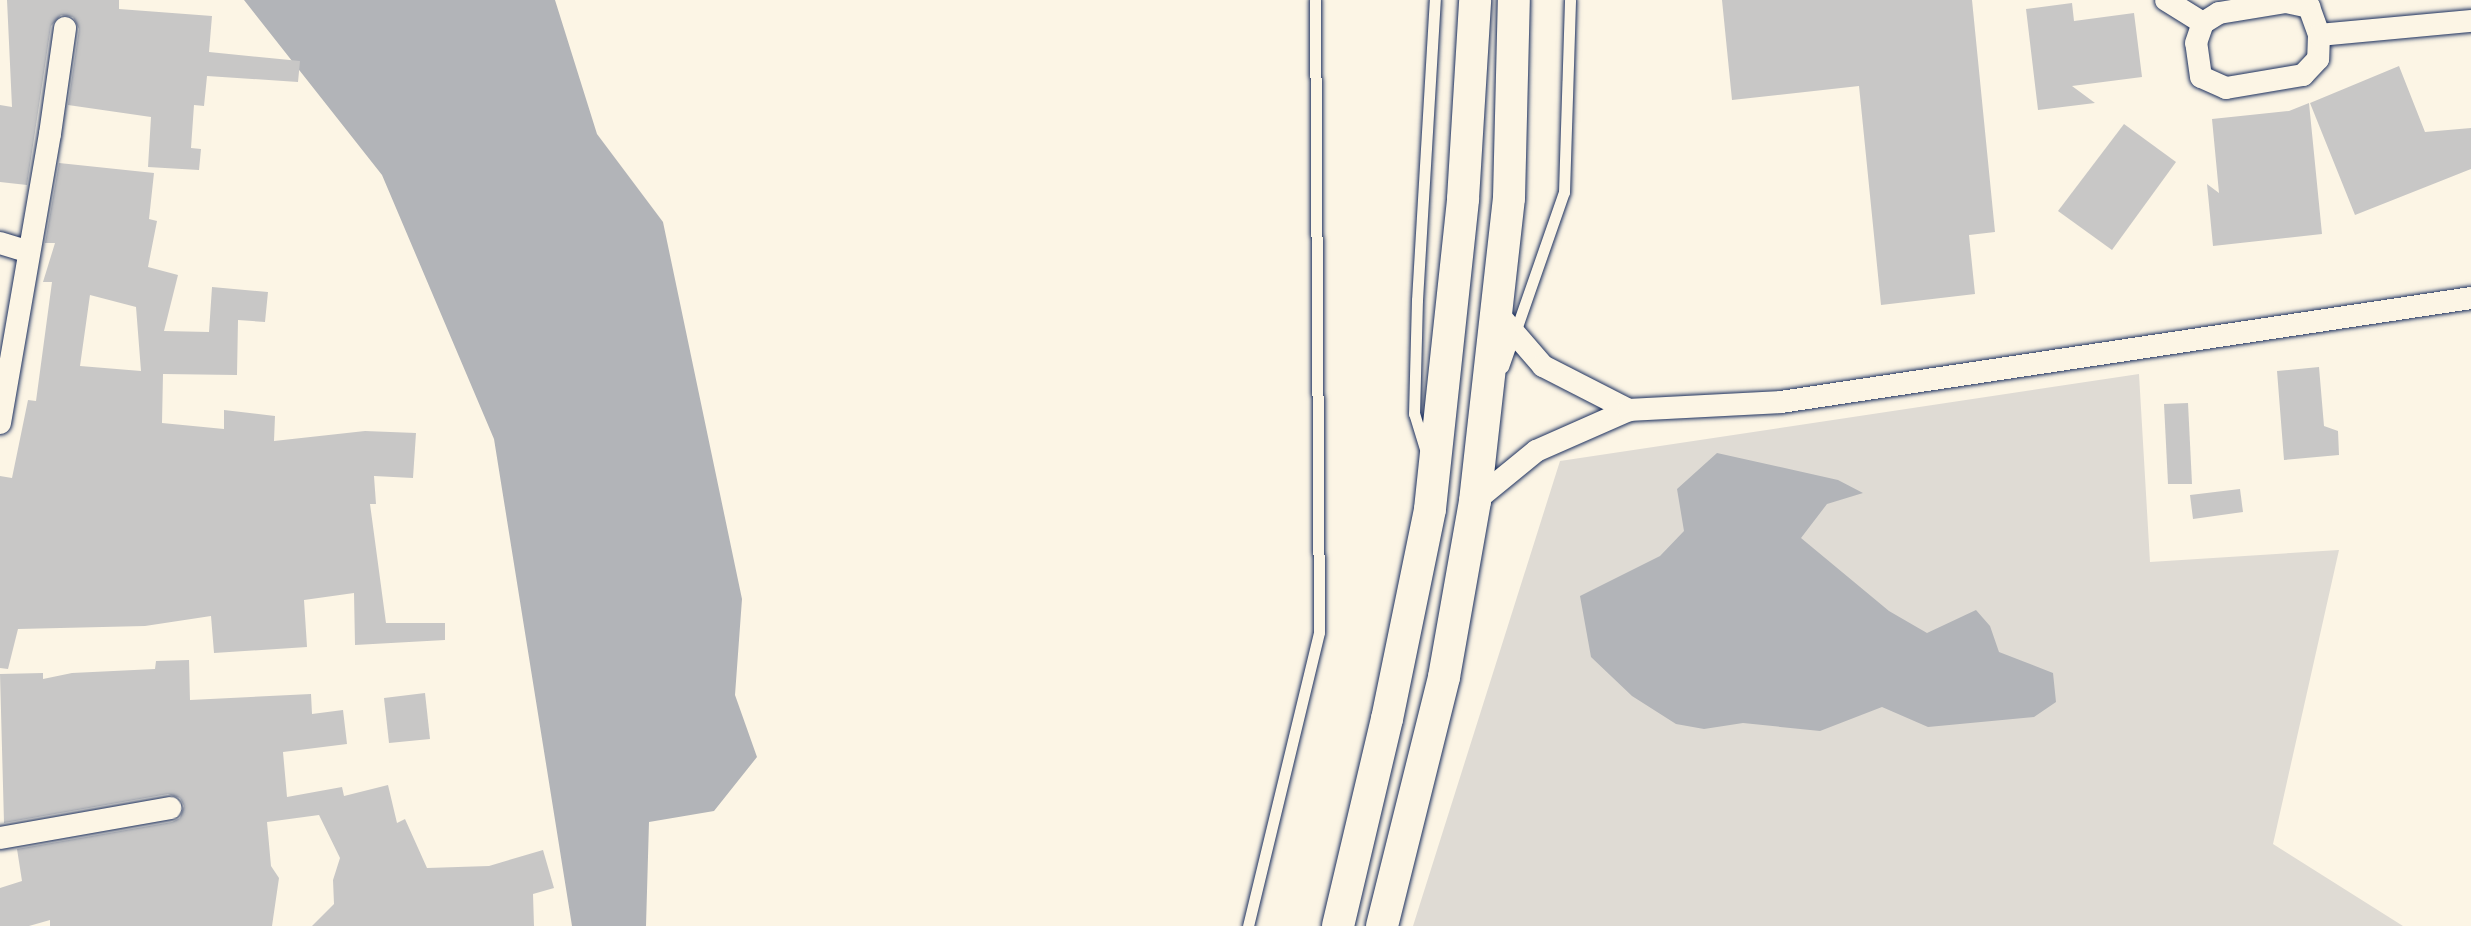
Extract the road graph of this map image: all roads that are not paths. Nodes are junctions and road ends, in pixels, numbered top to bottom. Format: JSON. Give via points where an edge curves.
{"nodes":[{"id":1,"x":1315,"y":0,"type":"edge"},
{"id":2,"x":1435,"y":0,"type":"edge"},
{"id":3,"x":1475,"y":0,"type":"edge"},
{"id":4,"x":1514,"y":0,"type":"edge"},
{"id":5,"x":1570,"y":0,"type":"edge"},
{"id":6,"x":2166,"y":0,"type":"edge"},
{"id":7,"x":2471,"y":21,"type":"edge"},
{"id":8,"x":2203,"y":23,"type":"junction"},
{"id":9,"x":65,"y":28,"type":"dead end"},
{"id":10,"x":2319,"y":35,"type":"junction"},
{"id":11,"x":0,"y":243,"type":"edge"},
{"id":12,"x":29,"y":252,"type":"junction"},
{"id":13,"x":2471,"y":298,"type":"edge"},
{"id":14,"x":1507,"y":325,"type":"junction"},
{"id":15,"x":1629,"y":410,"type":"junction"},
{"id":16,"x":0,"y":423,"type":"edge"},
{"id":17,"x":1433,"y":477,"type":"junction"},
{"id":18,"x":1475,"y":501,"type":"junction"},
{"id":19,"x":170,"y":808,"type":"dead end"},
{"id":20,"x":0,"y":838,"type":"edge"},
{"id":21,"x":1248,"y":926,"type":"edge"},
{"id":22,"x":1338,"y":926,"type":"edge"},
{"id":23,"x":1382,"y":926,"type":"edge"}],
"edges":[{"from":1,"to":21,"type":"lane","via":[[1319,632]]},
{"from":2,"to":17,"type":"lane","via":[[1414,414]]},
{"from":3,"to":17,"type":"main road","via":[[1463,199]]},
{"from":4,"to":14,"type":"main road"},
{"from":5,"to":14,"type":"lane","via":[[1564,192]]},
{"from":6,"to":8,"type":"street"},
{"from":7,"to":10,"type":"street"},
{"from":8,"to":10,"type":"street","via":[[2219,13],[2286,2],[2309,7]]},
{"from":8,"to":10,"type":"street","via":[[2196,43],[2201,77],[2226,88],[2303,75],[2318,59]]},
{"from":9,"to":12,"type":"street"},
{"from":11,"to":12,"type":"street"},
{"from":12,"to":16,"type":"street"},
{"from":13,"to":15,"type":"street","via":[[1781,402]]},
{"from":14,"to":15,"type":"street","via":[[1543,366]]},
{"from":14,"to":18,"type":"main road","via":[[1487,404]]},
{"from":15,"to":18,"type":"street","via":[[1536,451]]},
{"from":17,"to":22,"type":"main road","via":[[1387,719]]},
{"from":18,"to":23,"type":"main road","via":[[1444,677]]},
{"from":19,"to":20,"type":"street"}]}
